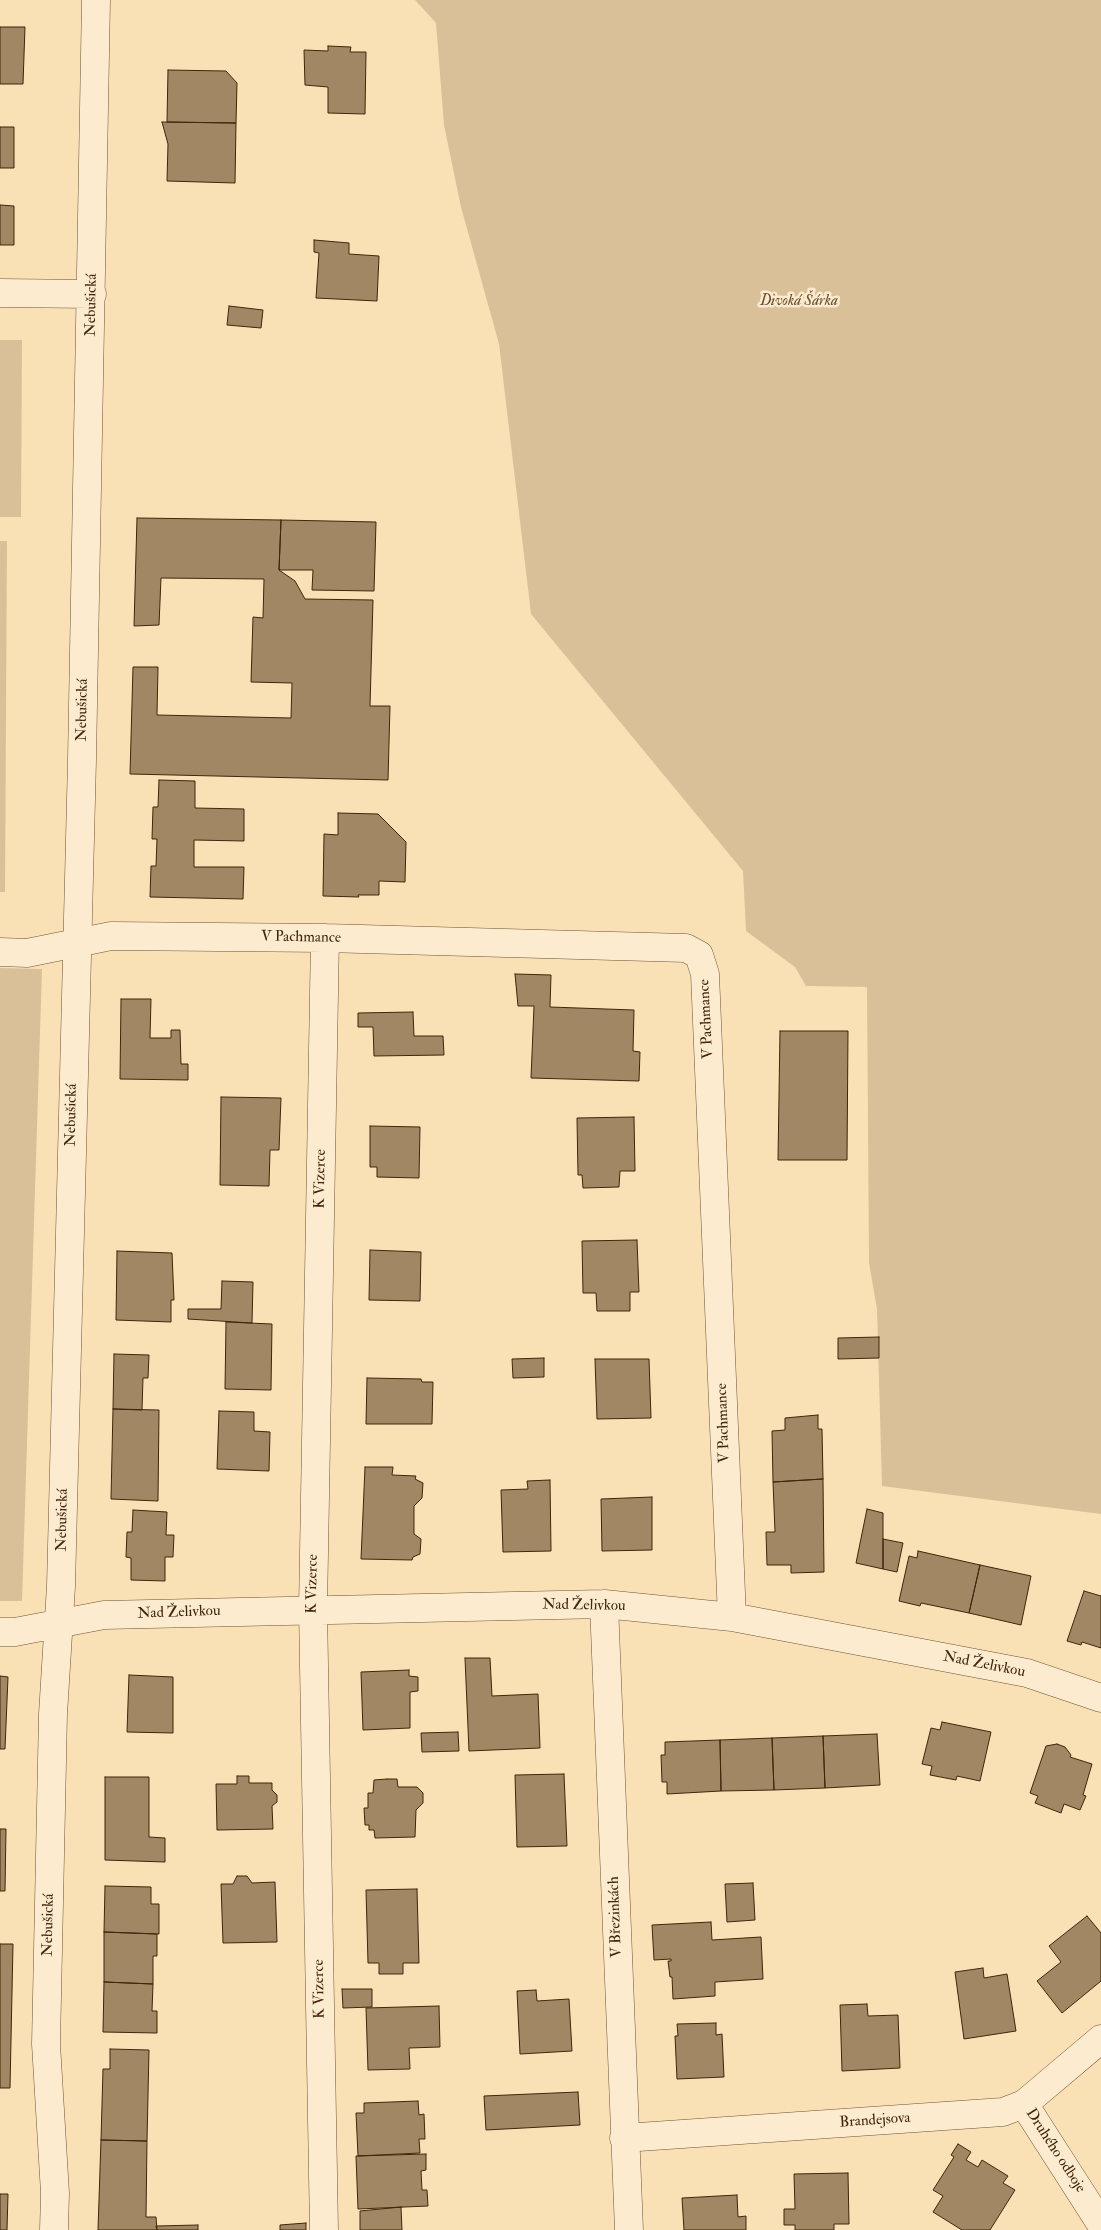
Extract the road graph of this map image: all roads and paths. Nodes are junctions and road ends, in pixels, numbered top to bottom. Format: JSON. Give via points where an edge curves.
{"nodes":[{"id":1,"x":96,"y":0,"type":"edge"},
{"id":2,"x":0,"y":292,"type":"edge"},
{"id":3,"x":92,"y":294,"type":"junction"},
{"id":4,"x":325,"y":938,"type":"junction"},
{"id":5,"x":77,"y":943,"type":"junction"},
{"id":6,"x":0,"y":952,"type":"edge"},
{"id":7,"x":604,"y":1604,"type":"junction"},
{"id":8,"x":312,"y":1609,"type":"junction"},
{"id":9,"x":732,"y":1618,"type":"junction"},
{"id":10,"x":58,"y":1623,"type":"junction"},
{"id":11,"x":0,"y":1632,"type":"edge"},
{"id":12,"x":1101,"y":1698,"type":"edge"},
{"id":13,"x":1101,"y":2039,"type":"edge"},
{"id":14,"x":1024,"y":2104,"type":"junction"},
{"id":15,"x":624,"y":2138,"type":"junction"},
{"id":16,"x":1101,"y":2224,"type":"edge"},
{"id":17,"x":54,"y":2230,"type":"edge"},
{"id":18,"x":324,"y":2230,"type":"edge"},
{"id":19,"x":629,"y":2230,"type":"edge"}],
"edges":[{"from":1,"to":3,"type":"street","name":"Nebušická"},
{"from":2,"to":3,"type":"street"},
{"from":3,"to":5,"type":"street","name":"Nebušická"},
{"from":4,"to":5,"type":"street","name":"V Pachmance","via":[[111,936]]},
{"from":4,"to":8,"type":"street","name":"K Vizerce"},
{"from":4,"to":9,"type":"street","name":"V Pachmance","via":[[686,948],[699,956],[706,984]]},
{"from":5,"to":6,"type":"street","name":"V Pachmance","via":[[27,953]]},
{"from":5,"to":10,"type":"street","name":"Nebušická","via":[[62,1571]]},
{"from":7,"to":8,"type":"street","name":"Nad Želivkou"},
{"from":7,"to":9,"type":"street","name":"Nad Želivkou"},
{"from":7,"to":15,"type":"street","name":"V Březinkách"},
{"from":8,"to":10,"type":"street","name":"Nad Želivkou","via":[[104,1615]]},
{"from":8,"to":18,"type":"street","name":"K Vizerce"},
{"from":9,"to":12,"type":"street","name":"Nad Želivkou","via":[[1027,1673]]},
{"from":10,"to":11,"type":"street","name":"Nad Želivkou"},
{"from":10,"to":17,"type":"street","name":"Nebušická","via":[[46,2044],[55,2193]]},
{"from":13,"to":14,"type":"street","name":"Brandejsova"},
{"from":14,"to":15,"type":"street","name":"Brandejsova","via":[[1003,2112]]},
{"from":14,"to":16,"type":"street","name":"Druhého odboje"},
{"from":15,"to":19,"type":"street","name":"V Březinkách"}]}
